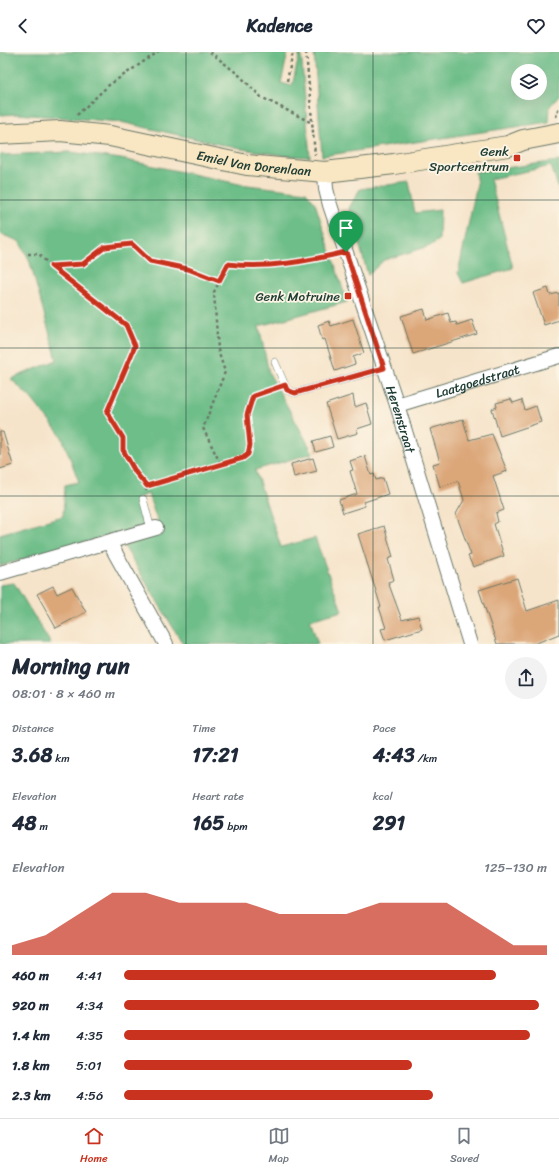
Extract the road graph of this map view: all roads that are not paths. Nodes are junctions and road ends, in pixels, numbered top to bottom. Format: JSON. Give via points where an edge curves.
{"nodes":[{"id":1,"x":559,"y":133,"type":"edge"},
{"id":2,"x":0,"y":134,"type":"edge"},
{"id":3,"x":559,"y":145,"type":"edge"},
{"id":4,"x":508,"y":146,"type":"junction"},
{"id":5,"x":320,"y":164,"type":"junction"},
{"id":6,"x":559,"y":356,"type":"edge"},
{"id":7,"x":275,"y":362,"type":"dead end"},
{"id":8,"x":384,"y":368,"type":"junction"},
{"id":9,"x":396,"y":406,"type":"junction"},
{"id":10,"x":143,"y":499,"type":"road end"},
{"id":11,"x":154,"y":529,"type":"joint"},
{"id":12,"x":109,"y":542,"type":"junction"},
{"id":13,"x":0,"y":573,"type":"edge"},
{"id":14,"x":166,"y":644,"type":"edge"},
{"id":15,"x":470,"y":644,"type":"edge"}],
"edges":[{"from":1,"to":4,"type":"street","name":"Emiel Van Dorenlaan","via":[[523,140]]},
{"from":2,"to":5,"type":"street","name":"Emiel Van Dorenlaan","via":[[60,131],[110,136],[247,165]]},
{"from":3,"to":4,"type":"street","name":"Emiel Van Dorenlaan","via":[[526,150]]},
{"from":4,"to":5,"type":"street","name":"Emiel Van Dorenlaan","via":[[394,164]]},
{"from":5,"to":8,"type":"street","name":"Herenstraat","via":[[330,205]]},
{"from":6,"to":9,"type":"street","name":"Laatgoedstraat"},
{"from":7,"to":8,"type":"lane","via":[[287,390],[295,393]]},
{"from":8,"to":9,"type":"street","name":"Herenstraat"},
{"from":9,"to":15,"type":"street","name":"Herenstraat"},
{"from":10,"to":11,"type":"lane"},
{"from":11,"to":12,"type":"street"},
{"from":12,"to":13,"type":"street"},
{"from":12,"to":14,"type":"street"}]}
